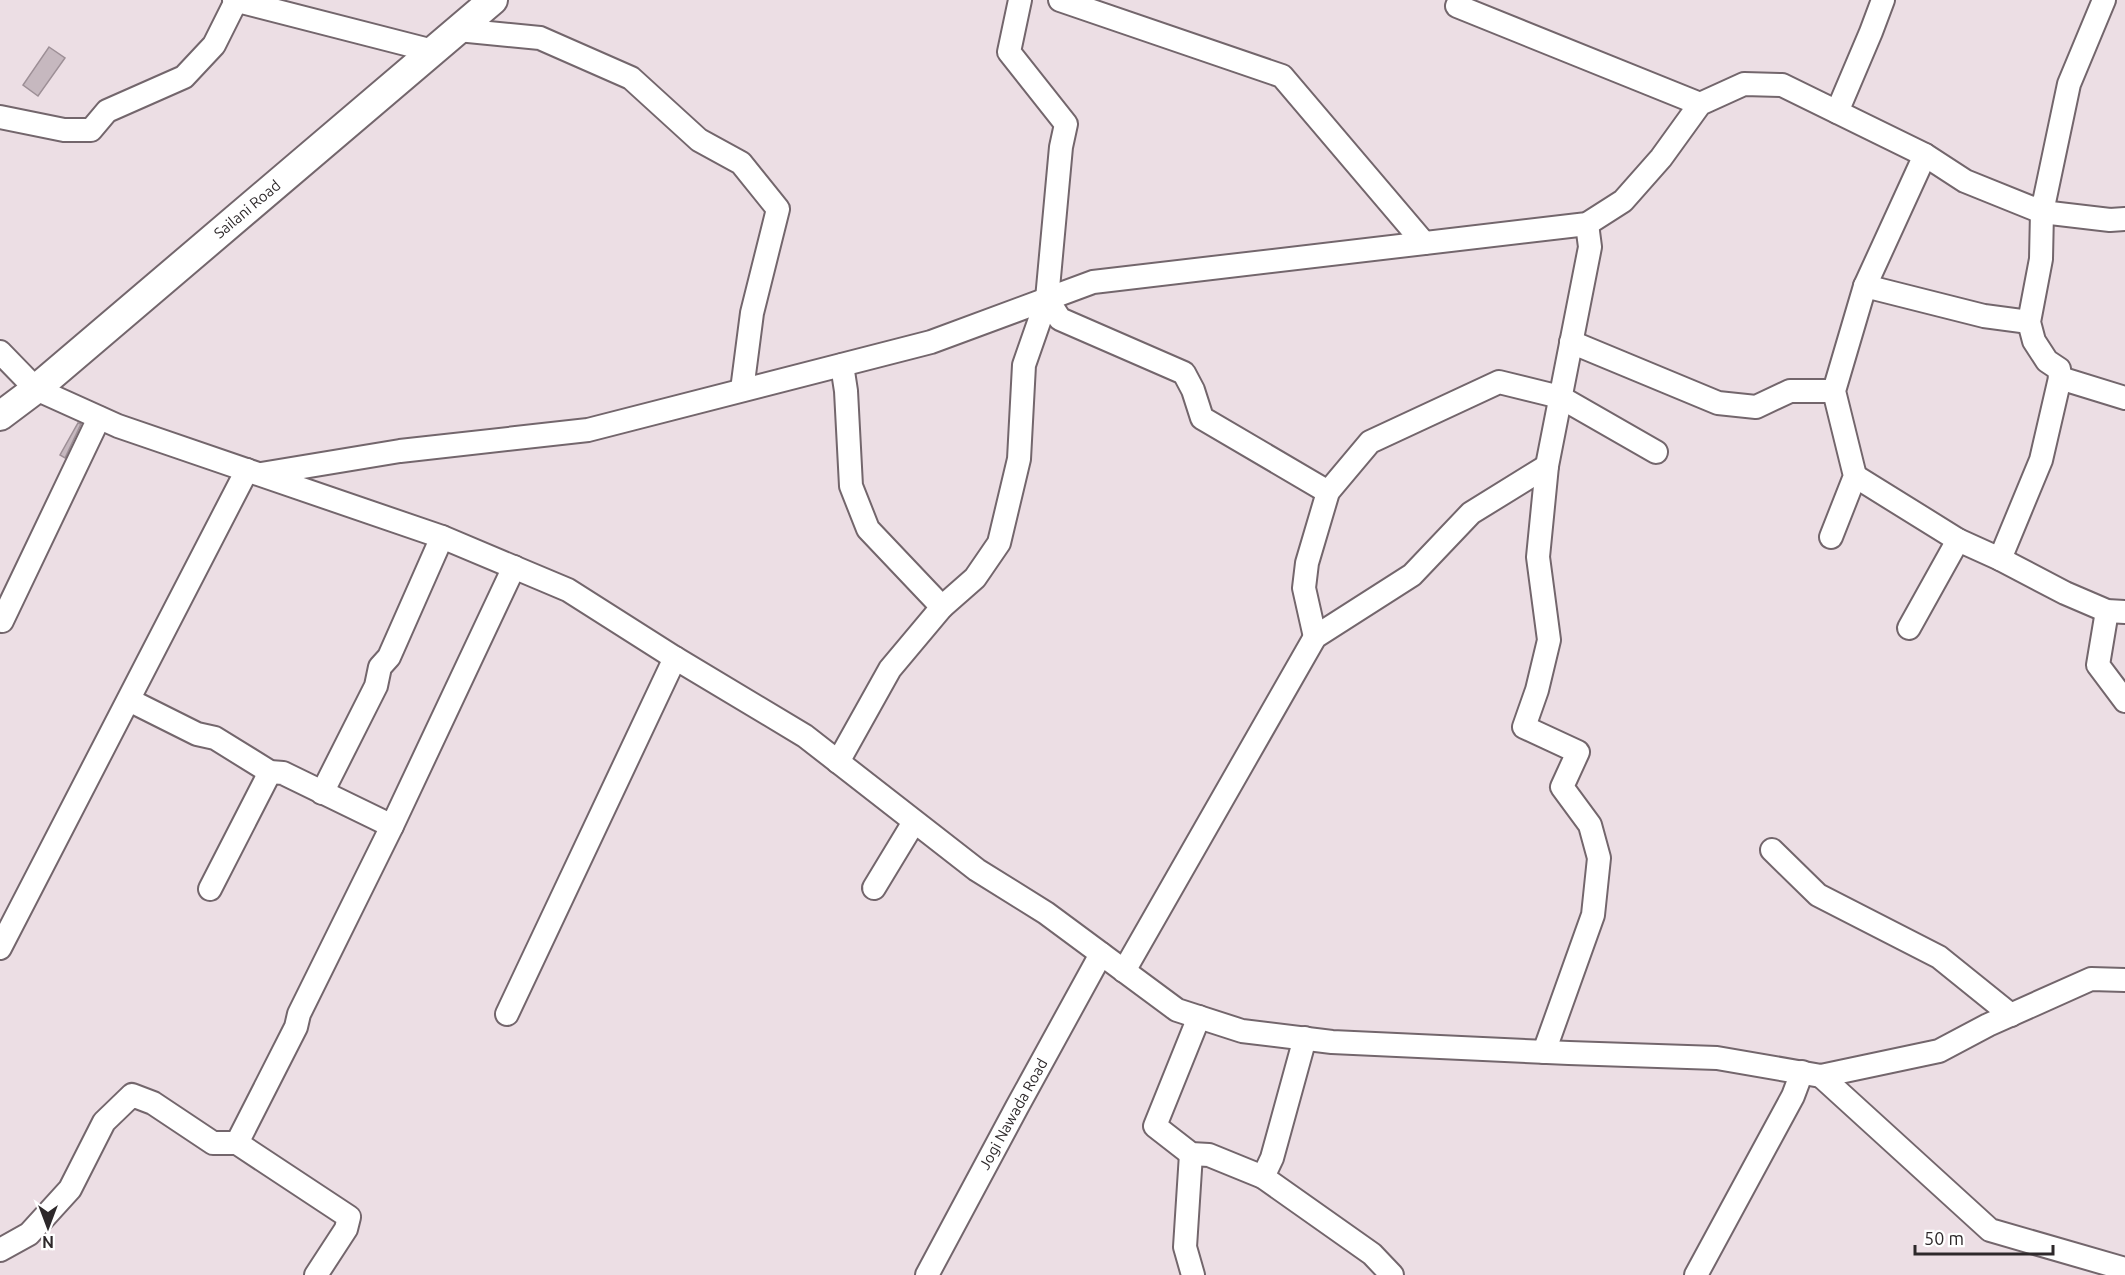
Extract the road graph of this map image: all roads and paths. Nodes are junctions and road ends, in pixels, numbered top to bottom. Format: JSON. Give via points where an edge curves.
{"nodes":[{"id":1,"x":493,"y":0,"type":"edge"},
{"id":2,"x":1020,"y":0,"type":"edge"},
{"id":3,"x":1060,"y":0,"type":"edge"},
{"id":4,"x":1883,"y":0,"type":"edge"},
{"id":5,"x":2104,"y":0,"type":"edge"},
{"id":6,"x":235,"y":1,"type":"edge"},
{"id":7,"x":1457,"y":6,"type":"dead end"},
{"id":8,"x":458,"y":30,"type":"junction"},
{"id":9,"x":433,"y":51,"type":"junction"},
{"id":10,"x":1700,"y":104,"type":"junction"},
{"id":11,"x":1837,"y":112,"type":"junction"},
{"id":12,"x":0,"y":117,"type":"edge"},
{"id":13,"x":1925,"y":155,"type":"junction"},
{"id":14,"x":2042,"y":212,"type":"junction"},
{"id":15,"x":2125,"y":219,"type":"edge"},
{"id":16,"x":1587,"y":224,"type":"junction"},
{"id":17,"x":1424,"y":243,"type":"junction"},
{"id":18,"x":1866,"y":286,"type":"junction"},
{"id":19,"x":1047,"y":300,"type":"junction"},
{"id":20,"x":2029,"y":322,"type":"junction"},
{"id":21,"x":1571,"y":342,"type":"junction"},
{"id":22,"x":0,"y":352,"type":"edge"},
{"id":23,"x":842,"y":365,"type":"junction"},
{"id":24,"x":2060,"y":378,"type":"junction"},
{"id":25,"x":36,"y":389,"type":"junction"},
{"id":26,"x":742,"y":390,"type":"junction"},
{"id":27,"x":1834,"y":391,"type":"junction"},
{"id":28,"x":1560,"y":397,"type":"junction"},
{"id":29,"x":2125,"y":398,"type":"edge"},
{"id":30,"x":0,"y":417,"type":"edge"},
{"id":31,"x":99,"y":417,"type":"junction"},
{"id":32,"x":1656,"y":452,"type":"dead end"},
{"id":33,"x":1547,"y":466,"type":"junction"},
{"id":34,"x":253,"y":472,"type":"junction"},
{"id":35,"x":1855,"y":476,"type":"junction"},
{"id":36,"x":1328,"y":492,"type":"junction"},
{"id":37,"x":442,"y":537,"type":"junction"},
{"id":38,"x":1831,"y":537,"type":"dead end"},
{"id":39,"x":1958,"y":540,"type":"junction"},
{"id":40,"x":2000,"y":559,"type":"junction"},
{"id":41,"x":514,"y":567,"type":"junction"},
{"id":42,"x":942,"y":607,"type":"junction"},
{"id":43,"x":2116,"y":611,"type":"edge"},
{"id":44,"x":0,"y":620,"type":"edge"},
{"id":45,"x":1909,"y":628,"type":"dead end"},
{"id":46,"x":1316,"y":637,"type":"junction"},
{"id":47,"x":675,"y":658,"type":"junction"},
{"id":48,"x":129,"y":700,"type":"junction"},
{"id":49,"x":2125,"y":701,"type":"edge"},
{"id":50,"x":837,"y":762,"type":"junction"},
{"id":51,"x":270,"y":772,"type":"junction"},
{"id":52,"x":322,"y":793,"type":"junction"},
{"id":53,"x":914,"y":822,"type":"junction"},
{"id":54,"x":392,"y":826,"type":"junction"},
{"id":55,"x":1772,"y":850,"type":"dead end"},
{"id":56,"x":874,"y":888,"type":"dead end"},
{"id":57,"x":210,"y":889,"type":"dead end"},
{"id":58,"x":0,"y":948,"type":"edge"},
{"id":59,"x":1101,"y":954,"type":"junction"},
{"id":60,"x":1124,"y":971,"type":"junction"},
{"id":61,"x":2125,"y":980,"type":"edge"},
{"id":62,"x":507,"y":1014,"type":"dead end"},
{"id":63,"x":2011,"y":1015,"type":"junction"},
{"id":64,"x":1199,"y":1017,"type":"junction"},
{"id":65,"x":1305,"y":1038,"type":"junction"},
{"id":66,"x":1544,"y":1052,"type":"junction"},
{"id":67,"x":1811,"y":1074,"type":"junction"},
{"id":68,"x":237,"y":1143,"type":"junction"},
{"id":69,"x":1191,"y":1154,"type":"junction"},
{"id":70,"x":1263,"y":1177,"type":"junction"},
{"id":71,"x":0,"y":1250,"type":"edge"},
{"id":72,"x":2125,"y":1269,"type":"edge"},
{"id":73,"x":316,"y":1275,"type":"edge"},
{"id":74,"x":927,"y":1275,"type":"edge"},
{"id":75,"x":1193,"y":1275,"type":"edge"},
{"id":76,"x":1392,"y":1275,"type":"edge"},
{"id":77,"x":1696,"y":1275,"type":"edge"}],
"edges":[{"from":1,"to":8,"type":"main road","name":"Sailani Road"},
{"from":2,"to":19,"type":"street","via":[[1010,52],[1066,124]]},
{"from":3,"to":17,"type":"street","via":[[1282,76]]},
{"from":4,"to":11,"type":"street"},
{"from":5,"to":14,"type":"street","via":[[2069,84]]},
{"from":6,"to":9,"type":"street"},
{"from":6,"to":12,"type":"street","via":[[214,45],[184,77],[107,111],[91,130],[64,130]]},
{"from":7,"to":10,"type":"street"},
{"from":8,"to":9,"type":"main road","name":"Sailani Road"},
{"from":8,"to":26,"type":"street","via":[[540,38],[631,78],[699,140],[741,163],[778,209],[752,313]]},
{"from":9,"to":25,"type":"main road","name":"Sailani Road"},
{"from":10,"to":11,"type":"street","via":[[1744,84],[1782,85]]},
{"from":10,"to":16,"type":"street","via":[[1661,158],[1623,201]]},
{"from":11,"to":13,"type":"street"},
{"from":13,"to":14,"type":"street","via":[[1965,182]]},
{"from":13,"to":18,"type":"street"},
{"from":14,"to":15,"type":"street"},
{"from":14,"to":20,"type":"street","via":[[2042,259]]},
{"from":16,"to":17,"type":"street"},
{"from":16,"to":21,"type":"street","via":[[1590,247]]},
{"from":17,"to":19,"type":"street","via":[[1093,282]]},
{"from":18,"to":20,"type":"street","via":[[1984,316]]},
{"from":18,"to":27,"type":"street"},
{"from":19,"to":23,"type":"street","via":[[931,342]]},
{"from":19,"to":36,"type":"street","via":[[1060,319],[1184,373],[1202,418]]},
{"from":19,"to":42,"type":"street","via":[[1024,366],[1019,459],[999,543],[975,578]]},
{"from":20,"to":24,"type":"street","via":[[2034,340],[2047,361],[2059,369]]},
{"from":21,"to":27,"type":"street","via":[[1718,403],[1756,407],[1790,391]]},
{"from":21,"to":28,"type":"street"},
{"from":22,"to":25,"type":"street"},
{"from":23,"to":26,"type":"street"},
{"from":23,"to":42,"type":"street","via":[[851,486],[868,529]]},
{"from":24,"to":29,"type":"street"},
{"from":24,"to":40,"type":"street","via":[[2042,460]]},
{"from":25,"to":30,"type":"main road","name":"Sailani Road"},
{"from":25,"to":31,"type":"street"},
{"from":26,"to":34,"type":"street","via":[[588,430]]},
{"from":27,"to":35,"type":"street"},
{"from":28,"to":32,"type":"street"},
{"from":28,"to":33,"type":"street"},
{"from":28,"to":36,"type":"street","via":[[1500,382],[1370,442]]},
{"from":31,"to":34,"type":"street"},
{"from":31,"to":44,"type":"street"},
{"from":33,"to":46,"type":"street","via":[[1471,513],[1412,575]]},
{"from":33,"to":66,"type":"street","via":[[1538,557],[1549,640],[1524,727],[1578,752],[1562,787],[1590,825],[1599,858],[1593,915]]},
{"from":34,"to":37,"type":"street"},
{"from":34,"to":48,"type":"street"},
{"from":35,"to":38,"type":"street"},
{"from":35,"to":39,"type":"street"},
{"from":36,"to":46,"type":"street","via":[[1307,563],[1304,588]]},
{"from":37,"to":41,"type":"street"},
{"from":37,"to":52,"type":"street","via":[[389,657],[380,667],[376,686]]},
{"from":39,"to":40,"type":"street"},
{"from":39,"to":45,"type":"street"},
{"from":40,"to":43,"type":"street","via":[[2065,593]]},
{"from":41,"to":47,"type":"street","via":[[568,590]]},
{"from":41,"to":54,"type":"street"},
{"from":42,"to":50,"type":"street","via":[[890,669]]},
{"from":43,"to":49,"type":"street","via":[[2098,665]]},
{"from":46,"to":60,"type":"street"},
{"from":47,"to":50,"type":"street","via":[[805,736]]},
{"from":47,"to":62,"type":"street"},
{"from":48,"to":51,"type":"street","via":[[197,734],[215,738]]},
{"from":48,"to":58,"type":"street"},
{"from":50,"to":53,"type":"street"},
{"from":51,"to":52,"type":"street","via":[[283,773]]},
{"from":51,"to":57,"type":"street"},
{"from":52,"to":54,"type":"street"},
{"from":53,"to":56,"type":"street"},
{"from":53,"to":59,"type":"street"},
{"from":54,"to":68,"type":"street"},
{"from":55,"to":63,"type":"street","via":[[1818,895],[1939,957]]},
{"from":59,"to":60,"type":"street"},
{"from":59,"to":74,"type":"street","name":"Jogi Nawada Road"},
{"from":60,"to":64,"type":"street","via":[[1177,1010]]},
{"from":61,"to":63,"type":"street","via":[[2091,979]]},
{"from":63,"to":67,"type":"street","via":[[1939,1051]]},
{"from":64,"to":65,"type":"street","via":[[1242,1031]]},
{"from":64,"to":69,"type":"street","via":[[1155,1126]]},
{"from":65,"to":66,"type":"street"},
{"from":65,"to":70,"type":"street","via":[[1272,1158]]},
{"from":66,"to":67,"type":"street","via":[[1717,1058]]},
{"from":67,"to":72,"type":"street","via":[[1990,1230]]},
{"from":67,"to":77,"type":"street","via":[[1793,1096]]},
{"from":68,"to":71,"type":"street","via":[[213,1143],[153,1103],[132,1095],[104,1122],[70,1189],[29,1234]]},
{"from":68,"to":73,"type":"street","via":[[349,1217],[346,1229]]},
{"from":69,"to":70,"type":"street","via":[[1209,1155]]},
{"from":69,"to":75,"type":"street","via":[[1185,1247]]},
{"from":70,"to":76,"type":"street","via":[[1372,1254]]}]}
